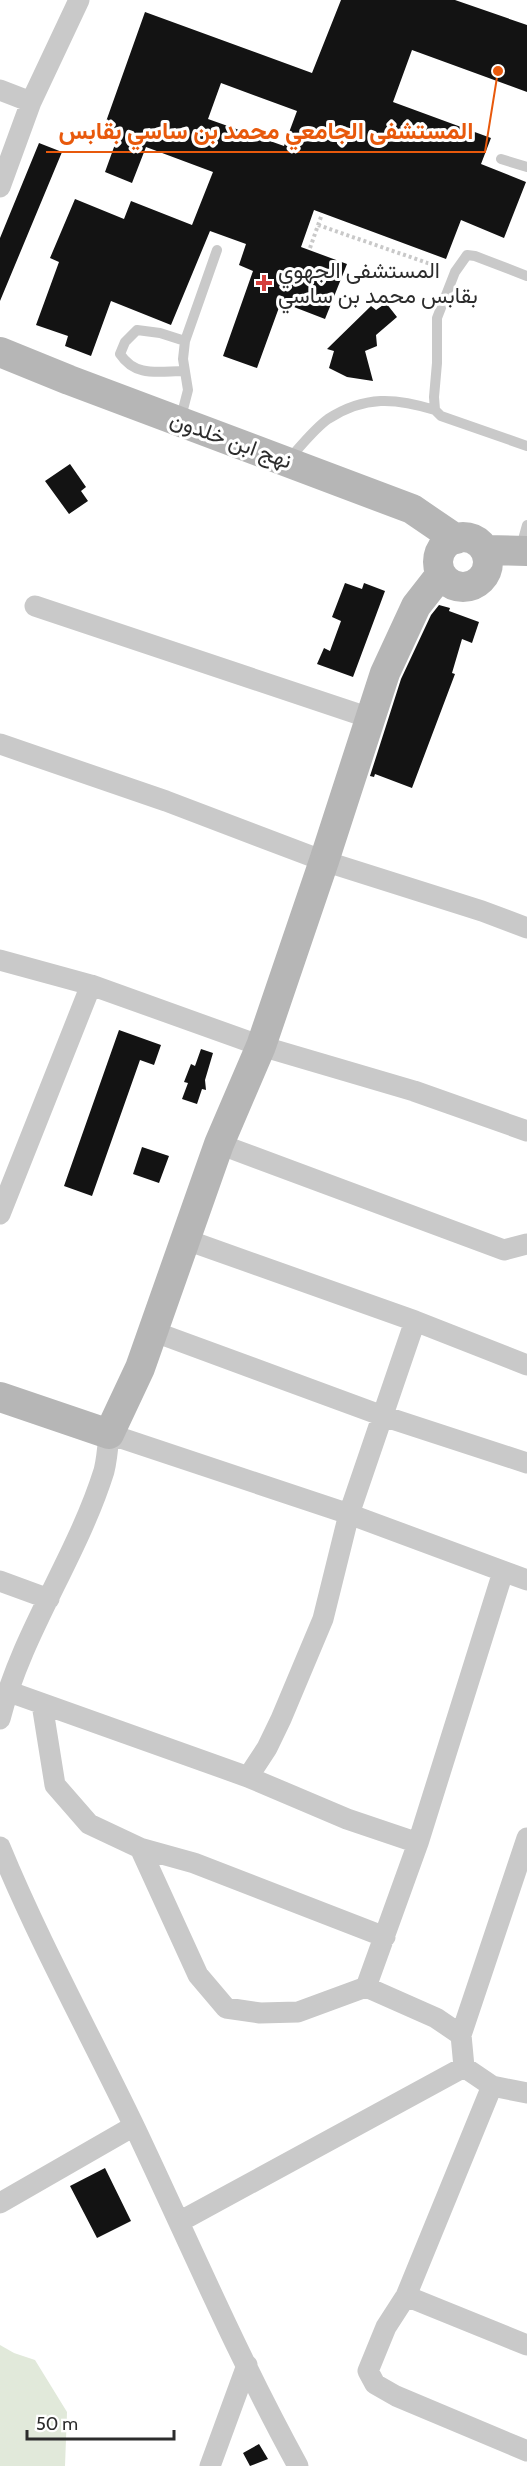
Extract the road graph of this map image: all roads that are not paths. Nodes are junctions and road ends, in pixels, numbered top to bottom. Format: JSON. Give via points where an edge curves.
{"nodes":[{"id":1,"x":79,"y":0,"type":"edge"},
{"id":2,"x":0,"y":90,"type":"edge"},
{"id":3,"x":31,"y":102,"type":"junction"},
{"id":4,"x":501,"y":159,"type":"dead end"},
{"id":5,"x":527,"y":167,"type":"edge"},
{"id":6,"x":0,"y":187,"type":"edge"},
{"id":7,"x":217,"y":250,"type":"dead end"},
{"id":8,"x":527,"y":276,"type":"edge"},
{"id":9,"x":185,"y":341,"type":"junction"},
{"id":10,"x":0,"y":352,"type":"edge"},
{"id":11,"x":185,"y":371,"type":"junction"},
{"id":12,"x":435,"y":410,"type":"junction"},
{"id":13,"x":180,"y":422,"type":"junction"},
{"id":14,"x":527,"y":446,"type":"edge"},
{"id":15,"x":286,"y":461,"type":"junction"},
{"id":16,"x":456,"y":539,"type":"junction"},
{"id":17,"x":525,"y":542,"type":"edge"},
{"id":18,"x":485,"y":550,"type":"junction"},
{"id":19,"x":441,"y":574,"type":"junction"},
{"id":20,"x":34,"y":606,"type":"dead end"},
{"id":21,"x":370,"y":718,"type":"junction"},
{"id":22,"x":0,"y":744,"type":"edge"},
{"id":23,"x":324,"y":861,"type":"junction"},
{"id":24,"x":527,"y":928,"type":"edge"},
{"id":25,"x":0,"y":960,"type":"edge"},
{"id":26,"x":91,"y":985,"type":"junction"},
{"id":27,"x":261,"y":1046,"type":"junction"},
{"id":28,"x":527,"y":1131,"type":"edge"},
{"id":29,"x":219,"y":1144,"type":"junction"},
{"id":30,"x":2,"y":1201,"type":"edge"},
{"id":31,"x":184,"y":1239,"type":"junction"},
{"id":32,"x":527,"y":1244,"type":"edge"},
{"id":33,"x":415,"y":1321,"type":"junction"},
{"id":34,"x":152,"y":1331,"type":"junction"},
{"id":35,"x":527,"y":1365,"type":"edge"},
{"id":36,"x":0,"y":1397,"type":"edge"},
{"id":37,"x":383,"y":1416,"type":"junction"},
{"id":38,"x":110,"y":1434,"type":"junction"},
{"id":39,"x":527,"y":1463,"type":"edge"},
{"id":40,"x":349,"y":1514,"type":"junction"},
{"id":41,"x":503,"y":1572,"type":"junction"},
{"id":42,"x":527,"y":1580,"type":"edge"},
{"id":43,"x":0,"y":1581,"type":"edge"},
{"id":44,"x":50,"y":1599,"type":"junction"},
{"id":45,"x":7,"y":1691,"type":"junction"},
{"id":46,"x":42,"y":1704,"type":"junction"},
{"id":47,"x":0,"y":1719,"type":"edge"},
{"id":48,"x":248,"y":1777,"type":"junction"},
{"id":49,"x":527,"y":1838,"type":"edge"},
{"id":50,"x":418,"y":1843,"type":"junction"},
{"id":51,"x":0,"y":1847,"type":"edge"},
{"id":52,"x":140,"y":1848,"type":"junction"},
{"id":53,"x":519,"y":1891,"type":"edge"},
{"id":54,"x":385,"y":1937,"type":"junction"},
{"id":55,"x":366,"y":1987,"type":"junction"},
{"id":56,"x":461,"y":2035,"type":"junction"},
{"id":57,"x":464,"y":2067,"type":"junction"},
{"id":58,"x":492,"y":2086,"type":"junction"},
{"id":59,"x":527,"y":2093,"type":"edge"},
{"id":60,"x":134,"y":2126,"type":"junction"},
{"id":61,"x":0,"y":2203,"type":"edge"},
{"id":62,"x":180,"y":2222,"type":"junction"},
{"id":63,"x":406,"y":2296,"type":"junction"},
{"id":64,"x":527,"y":2345,"type":"edge"},
{"id":65,"x":247,"y":2365,"type":"junction"},
{"id":66,"x":527,"y":2453,"type":"edge"},
{"id":67,"x":210,"y":2466,"type":"edge"},
{"id":68,"x":298,"y":2466,"type":"edge"},
{"id":69,"x":523,"y":2466,"type":"edge"}],
"edges":[{"from":1,"to":3,"type":"street"},
{"from":2,"to":3,"type":"street"},
{"from":3,"to":6,"type":"street"},
{"from":4,"to":5,"type":"lane"},
{"from":7,"to":9,"type":"lane"},
{"from":8,"to":12,"type":"lane","via":[[467,255],[455,272],[437,318]]},
{"from":9,"to":11,"type":"lane"},
{"from":9,"to":11,"type":"lane","via":[[137,330],[124,342],[120,354],[132,368],[144,372]]},
{"from":10,"to":13,"type":"street","name":"نهج ابن خلدون"},
{"from":11,"to":13,"type":"lane","via":[[188,390]]},
{"from":12,"to":14,"type":"lane","via":[[441,416]]},
{"from":12,"to":15,"type":"lane","via":[[388,399],[354,406],[327,420]]},
{"from":13,"to":15,"type":"street","name":"نهج ابن خلدون"},
{"from":15,"to":16,"type":"street","name":"نهج ابن خلدون","via":[[412,508]]},
{"from":16,"to":18,"type":"street","via":[[472,539]]},
{"from":16,"to":19,"type":"street","via":[[442,549]]},
{"from":17,"to":18,"type":"street"},
{"from":18,"to":19,"type":"street","via":[[487,569],[475,584],[456,586]]},
{"from":19,"to":21,"type":"street","via":[[416,606],[402,634]]},
{"from":20,"to":21,"type":"street"},
{"from":21,"to":23,"type":"street"},
{"from":22,"to":23,"type":"street"},
{"from":23,"to":24,"type":"street"},
{"from":23,"to":27,"type":"street"},
{"from":25,"to":26,"type":"street"},
{"from":26,"to":27,"type":"street"},
{"from":26,"to":30,"type":"street"},
{"from":27,"to":28,"type":"street","via":[[414,1091]]},
{"from":27,"to":29,"type":"street"},
{"from":29,"to":31,"type":"street"},
{"from":29,"to":32,"type":"street","via":[[504,1250]]},
{"from":31,"to":33,"type":"street"},
{"from":31,"to":34,"type":"street"},
{"from":33,"to":35,"type":"street"},
{"from":33,"to":37,"type":"street"},
{"from":34,"to":37,"type":"street"},
{"from":34,"to":38,"type":"street"},
{"from":36,"to":38,"type":"street"},
{"from":37,"to":39,"type":"street"},
{"from":37,"to":40,"type":"street"},
{"from":38,"to":40,"type":"street"},
{"from":38,"to":44,"type":"street","via":[[104,1469]]},
{"from":40,"to":41,"type":"street"},
{"from":40,"to":48,"type":"street","via":[[322,1619],[281,1719]]},
{"from":41,"to":42,"type":"street"},
{"from":41,"to":50,"type":"street"},
{"from":43,"to":44,"type":"street"},
{"from":44,"to":45,"type":"street"},
{"from":45,"to":46,"type":"street"},
{"from":45,"to":47,"type":"street"},
{"from":46,"to":48,"type":"street"},
{"from":46,"to":52,"type":"street","via":[[55,1785],[89,1824]]},
{"from":48,"to":50,"type":"street","via":[[347,1819]]},
{"from":49,"to":53,"type":"street"},
{"from":50,"to":54,"type":"street"},
{"from":51,"to":60,"type":"street"},
{"from":52,"to":54,"type":"street","via":[[194,1863]]},
{"from":52,"to":55,"type":"street","via":[[198,1975],[226,2008],[260,2013],[298,2012]]},
{"from":53,"to":56,"type":"street"},
{"from":54,"to":55,"type":"street"},
{"from":55,"to":56,"type":"street","via":[[436,2018]]},
{"from":56,"to":57,"type":"street"},
{"from":57,"to":58,"type":"street"},
{"from":57,"to":62,"type":"street"},
{"from":58,"to":59,"type":"street"},
{"from":58,"to":63,"type":"street"},
{"from":60,"to":61,"type":"street"},
{"from":60,"to":62,"type":"street"},
{"from":62,"to":65,"type":"street"},
{"from":63,"to":64,"type":"street"},
{"from":63,"to":66,"type":"street","via":[[386,2327],[368,2371],[375,2384]]},
{"from":65,"to":67,"type":"street"},
{"from":65,"to":68,"type":"street"},
{"from":66,"to":69,"type":"street"}]}
